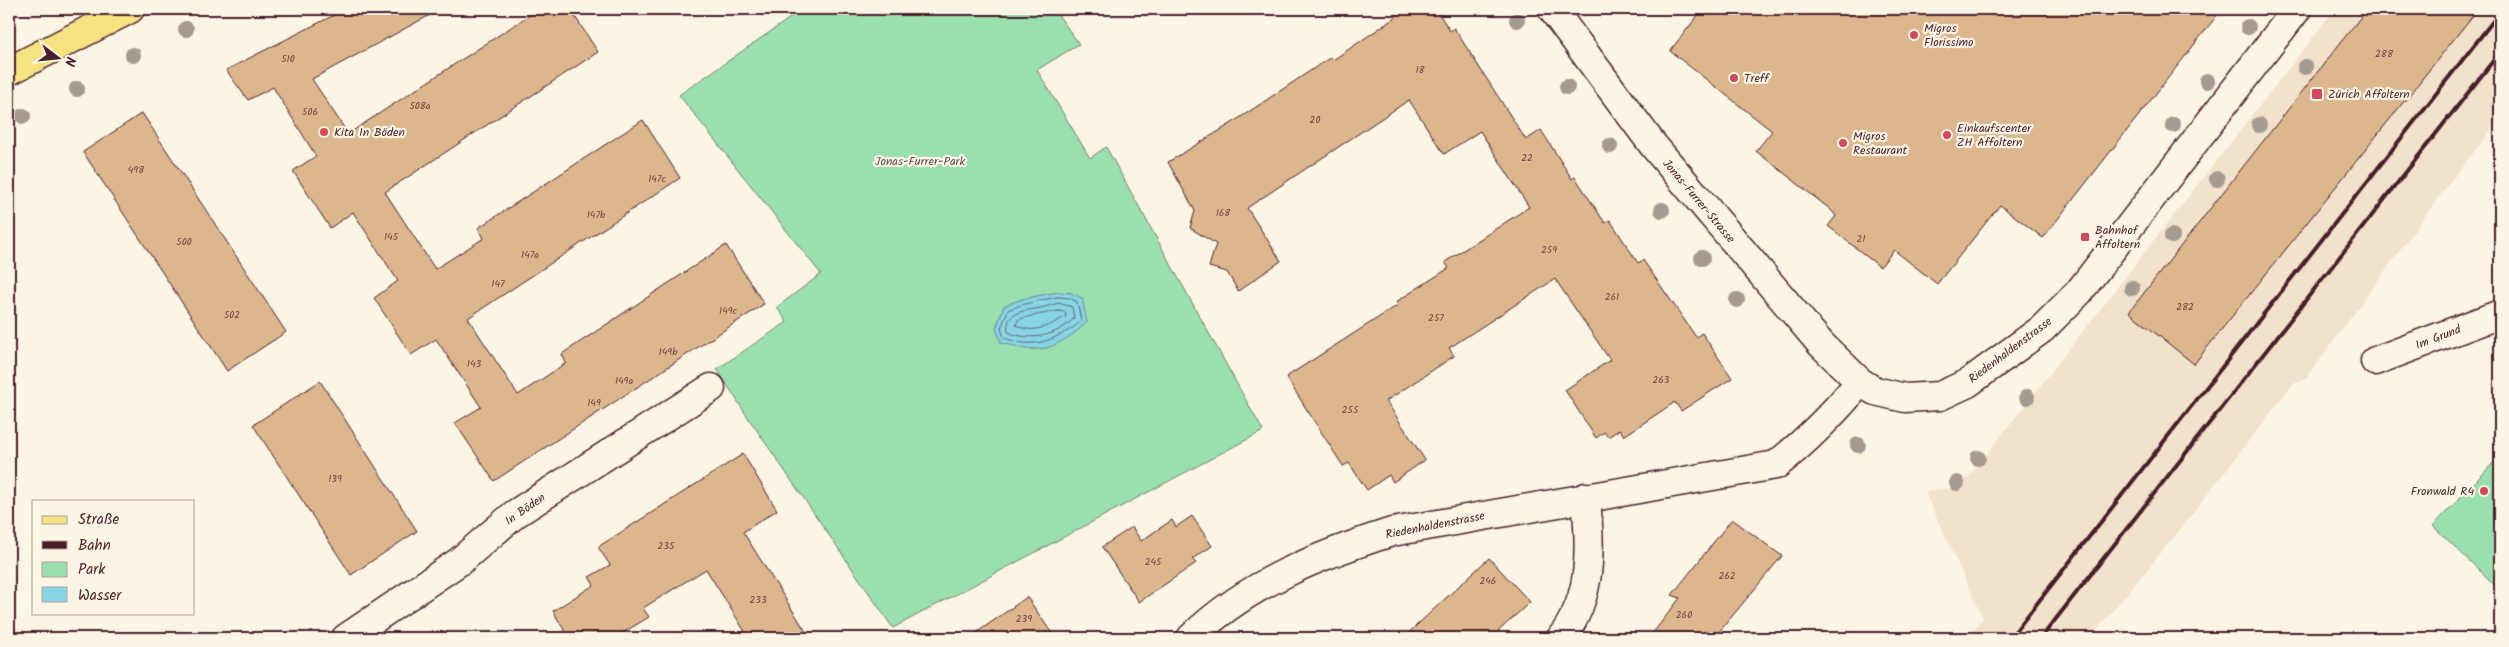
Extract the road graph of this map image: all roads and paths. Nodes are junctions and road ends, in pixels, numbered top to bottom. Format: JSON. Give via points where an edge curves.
{"nodes":[{"id":1,"x":130,"y":9,"type":"edge"},
{"id":2,"x":1552,"y":9,"type":"edge"},
{"id":3,"x":2297,"y":9,"type":"edge"},
{"id":4,"x":9,"y":71,"type":"edge"},
{"id":5,"x":2500,"y":314,"type":"edge"},
{"id":6,"x":2376,"y":361,"type":"dead end"},
{"id":7,"x":1860,"y":382,"type":"junction"},
{"id":8,"x":711,"y":388,"type":"dead end"},
{"id":9,"x":1586,"y":498,"type":"junction"},
{"id":10,"x":346,"y":638,"type":"edge"},
{"id":11,"x":1191,"y":638,"type":"edge"},
{"id":12,"x":1561,"y":638,"type":"edge"}],
"edges":[{"from":1,"to":4,"type":"main road"},
{"from":2,"to":7,"type":"street","name":"Jonas-Furrer-Strasse","via":[[1652,145],[1821,344]]},
{"from":3,"to":7,"type":"street","name":"Riedenhaldenstrasse","via":[[2107,258],[2042,329],[1968,383],[1940,396],[1917,399],[1892,397]]},
{"from":5,"to":6,"type":"street","name":"Im Grund"},
{"from":7,"to":9,"type":"street","name":"Riedenhaldenstrasse","via":[[1802,445],[1776,464]]},
{"from":8,"to":10,"type":"street","name":"In Böden","via":[[515,514],[460,560]]},
{"from":9,"to":11,"type":"street","name":"Riedenhaldenstrasse","via":[[1392,532],[1339,548],[1276,576],[1212,617]]},
{"from":9,"to":12,"type":"street","via":[[1589,568],[1582,605]]}]}
